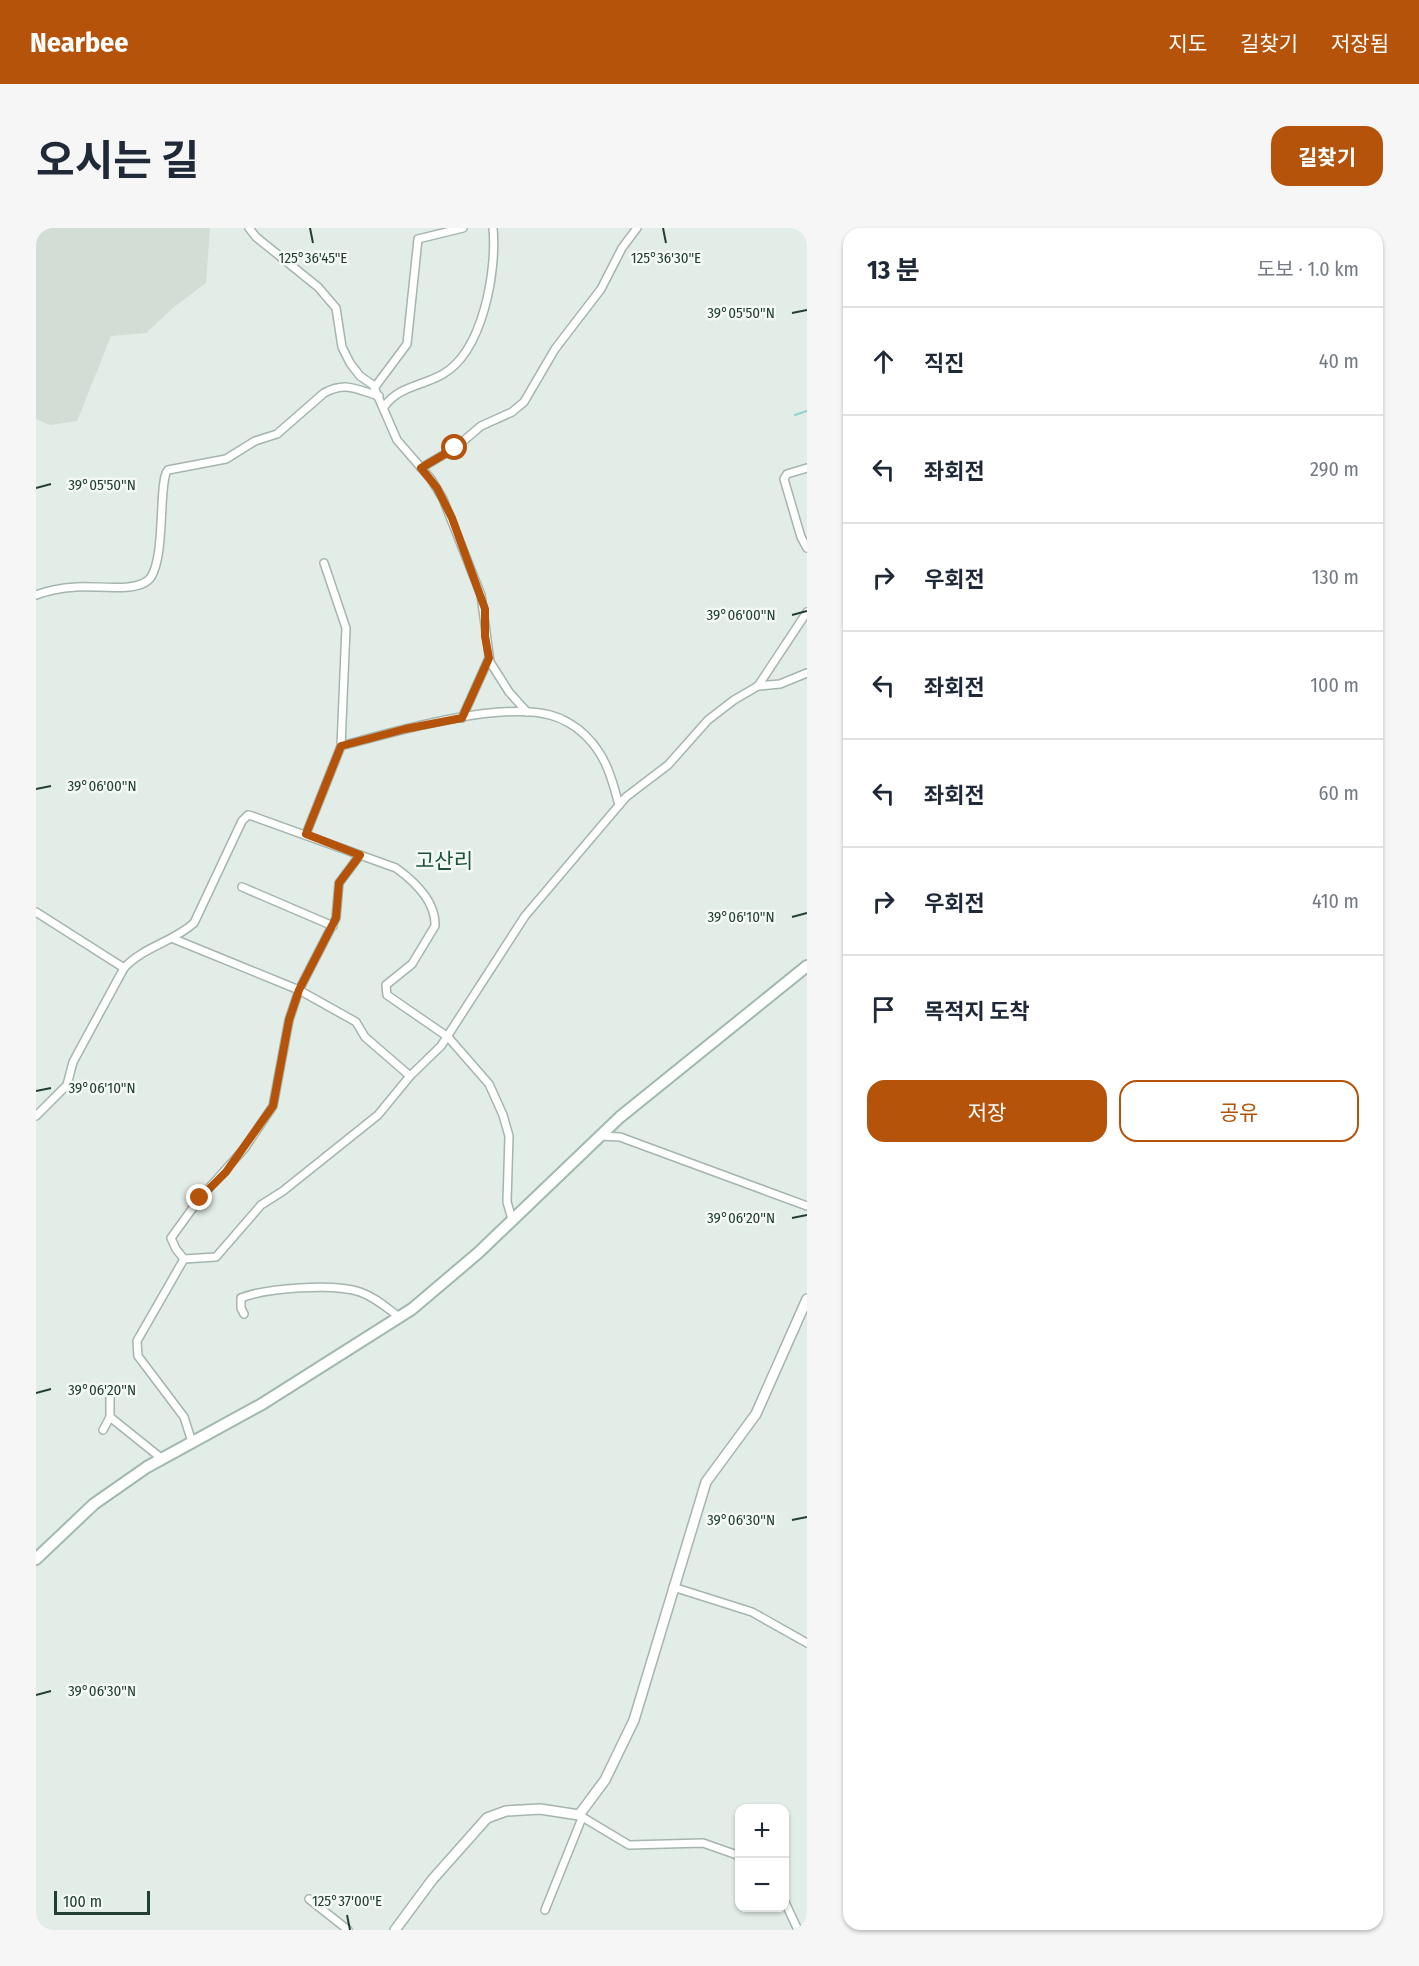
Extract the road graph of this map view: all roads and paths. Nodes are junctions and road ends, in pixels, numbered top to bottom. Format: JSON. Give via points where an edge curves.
{"nodes":[{"id":1,"x":249,"y":228,"type":"edge"},
{"id":2,"x":463,"y":228,"type":"edge"},
{"id":3,"x":493,"y":228,"type":"edge"},
{"id":4,"x":637,"y":228,"type":"edge"},
{"id":5,"x":375,"y":387,"type":"junction"},
{"id":6,"x":379,"y":396,"type":"junction"},
{"id":7,"x":384,"y":407,"type":"junction"},
{"id":8,"x":421,"y":468,"type":"junction"},
{"id":9,"x":807,"y":468,"type":"edge"},
{"id":10,"x":807,"y":548,"type":"edge"},
{"id":11,"x":324,"y":563,"type":"dead end"},
{"id":12,"x":36,"y":595,"type":"edge"},
{"id":13,"x":807,"y":612,"type":"edge"},
{"id":14,"x":489,"y":658,"type":"junction"},
{"id":15,"x":807,"y":673,"type":"edge"},
{"id":16,"x":758,"y":686,"type":"junction"},
{"id":17,"x":527,"y":712,"type":"junction"},
{"id":18,"x":462,"y":718,"type":"junction"},
{"id":19,"x":341,"y":746,"type":"junction"},
{"id":20,"x":619,"y":805,"type":"junction"},
{"id":21,"x":306,"y":834,"type":"junction"},
{"id":22,"x":360,"y":855,"type":"junction"},
{"id":23,"x":242,"y":887,"type":"dead end"},
{"id":24,"x":36,"y":912,"type":"edge"},
{"id":25,"x":333,"y":926,"type":"junction"},
{"id":26,"x":174,"y":939,"type":"junction"},
{"id":27,"x":807,"y":966,"type":"edge"},
{"id":28,"x":124,"y":968,"type":"junction"},
{"id":29,"x":299,"y":990,"type":"junction"},
{"id":30,"x":448,"y":1036,"type":"junction"},
{"id":31,"x":410,"y":1076,"type":"junction"},
{"id":32,"x":36,"y":1116,"type":"edge"},
{"id":33,"x":600,"y":1136,"type":"junction"},
{"id":34,"x":807,"y":1206,"type":"edge"},
{"id":35,"x":512,"y":1219,"type":"junction"},
{"id":36,"x":184,"y":1259,"type":"junction"},
{"id":37,"x":807,"y":1299,"type":"edge"},
{"id":38,"x":244,"y":1314,"type":"dead end"},
{"id":39,"x":399,"y":1317,"type":"junction"},
{"id":40,"x":110,"y":1397,"type":"dead end"},
{"id":41,"x":110,"y":1417,"type":"junction"},
{"id":42,"x":103,"y":1430,"type":"dead end"},
{"id":43,"x":192,"y":1442,"type":"junction"},
{"id":44,"x":161,"y":1458,"type":"junction"},
{"id":45,"x":36,"y":1559,"type":"edge"},
{"id":46,"x":673,"y":1587,"type":"junction"},
{"id":47,"x":807,"y":1643,"type":"edge"},
{"id":48,"x":581,"y":1817,"type":"junction"},
{"id":49,"x":735,"y":1854,"type":"edge"},
{"id":50,"x":309,"y":1899,"type":"dead end"},
{"id":51,"x":545,"y":1910,"type":"dead end"},
{"id":52,"x":789,"y":1911,"type":"edge"},
{"id":53,"x":348,"y":1930,"type":"edge"},
{"id":54,"x":395,"y":1930,"type":"edge"},
{"id":55,"x":798,"y":1930,"type":"edge"}],
"edges":[{"from":1,"to":5,"type":"street","via":[[331,300],[339,314],[345,355],[360,376]]},
{"from":2,"to":5,"type":"street","via":[[418,239],[407,344]]},
{"from":3,"to":7,"type":"street","via":[[490,280],[471,345],[448,371],[402,391]]},
{"from":4,"to":8,"type":"street","via":[[601,289],[550,356],[524,402]]},
{"from":5,"to":6,"type":"street"},
{"from":6,"to":7,"type":"street"},
{"from":6,"to":12,"type":"street","via":[[348,385],[333,388],[277,435],[255,441],[226,459],[168,470],[163,479],[163,520],[156,565],[153,576],[144,584],[78,586]]},
{"from":7,"to":8,"type":"street","via":[[397,440]]},
{"from":8,"to":14,"type":"street","via":[[443,499],[473,572],[485,609]]},
{"from":9,"to":10,"type":"street","via":[[787,474],[784,479]]},
{"from":11,"to":19,"type":"street","via":[[346,628]]},
{"from":13,"to":16,"type":"street"},
{"from":14,"to":17,"type":"street","via":[[509,692]]},
{"from":14,"to":18,"type":"street"},
{"from":15,"to":16,"type":"street","via":[[780,684]]},
{"from":16,"to":20,"type":"street","via":[[708,720],[668,765]]},
{"from":17,"to":18,"type":"street"},
{"from":17,"to":20,"type":"street","via":[[552,715],[587,737],[610,770]]},
{"from":18,"to":19,"type":"street"},
{"from":19,"to":21,"type":"street"},
{"from":20,"to":30,"type":"street","via":[[525,916]]},
{"from":21,"to":22,"type":"street"},
{"from":21,"to":26,"type":"street","via":[[245,817],[194,923]]},
{"from":22,"to":25,"type":"street","via":[[339,883]]},
{"from":22,"to":30,"type":"street","via":[[396,868],[427,898],[435,926],[412,964],[385,990],[387,996]]},
{"from":23,"to":25,"type":"street"},
{"from":24,"to":28,"type":"street"},
{"from":25,"to":29,"type":"street"},
{"from":26,"to":28,"type":"street","via":[[134,958]]},
{"from":26,"to":29,"type":"street"},
{"from":27,"to":33,"type":"main road"},
{"from":28,"to":32,"type":"street","via":[[73,1062],[67,1085]]},
{"from":29,"to":31,"type":"street","via":[[356,1022],[365,1037]]},
{"from":29,"to":36,"type":"street","via":[[289,1020],[273,1106],[226,1172],[178,1225],[171,1238]]},
{"from":30,"to":31,"type":"street"},
{"from":30,"to":35,"type":"street","via":[[485,1078],[503,1115],[509,1136],[507,1202]]},
{"from":31,"to":36,"type":"street","via":[[378,1115],[261,1205],[216,1257]]},
{"from":33,"to":34,"type":"street","via":[[620,1137]]},
{"from":33,"to":35,"type":"main road"},
{"from":35,"to":39,"type":"main road","via":[[478,1253]]},
{"from":36,"to":43,"type":"street","via":[[137,1341],[137,1349],[138,1356],[183,1417]]},
{"from":37,"to":46,"type":"street","via":[[756,1414],[706,1482]]},
{"from":38,"to":39,"type":"street","via":[[241,1298],[258,1291],[339,1287],[361,1292]]},
{"from":39,"to":43,"type":"main road","via":[[262,1404]]},
{"from":40,"to":41,"type":"street"},
{"from":41,"to":42,"type":"street"},
{"from":41,"to":44,"type":"street"},
{"from":43,"to":44,"type":"main road"},
{"from":44,"to":45,"type":"main road","via":[[94,1504]]},
{"from":46,"to":47,"type":"street","via":[[752,1612]]},
{"from":46,"to":48,"type":"street","via":[[634,1720]]},
{"from":48,"to":49,"type":"street","via":[[629,1845],[703,1843]]},
{"from":48,"to":51,"type":"street"},
{"from":48,"to":54,"type":"street","via":[[540,1809],[506,1811],[487,1818],[432,1880]]},
{"from":50,"to":53,"type":"street"},
{"from":52,"to":55,"type":"street"}]}
